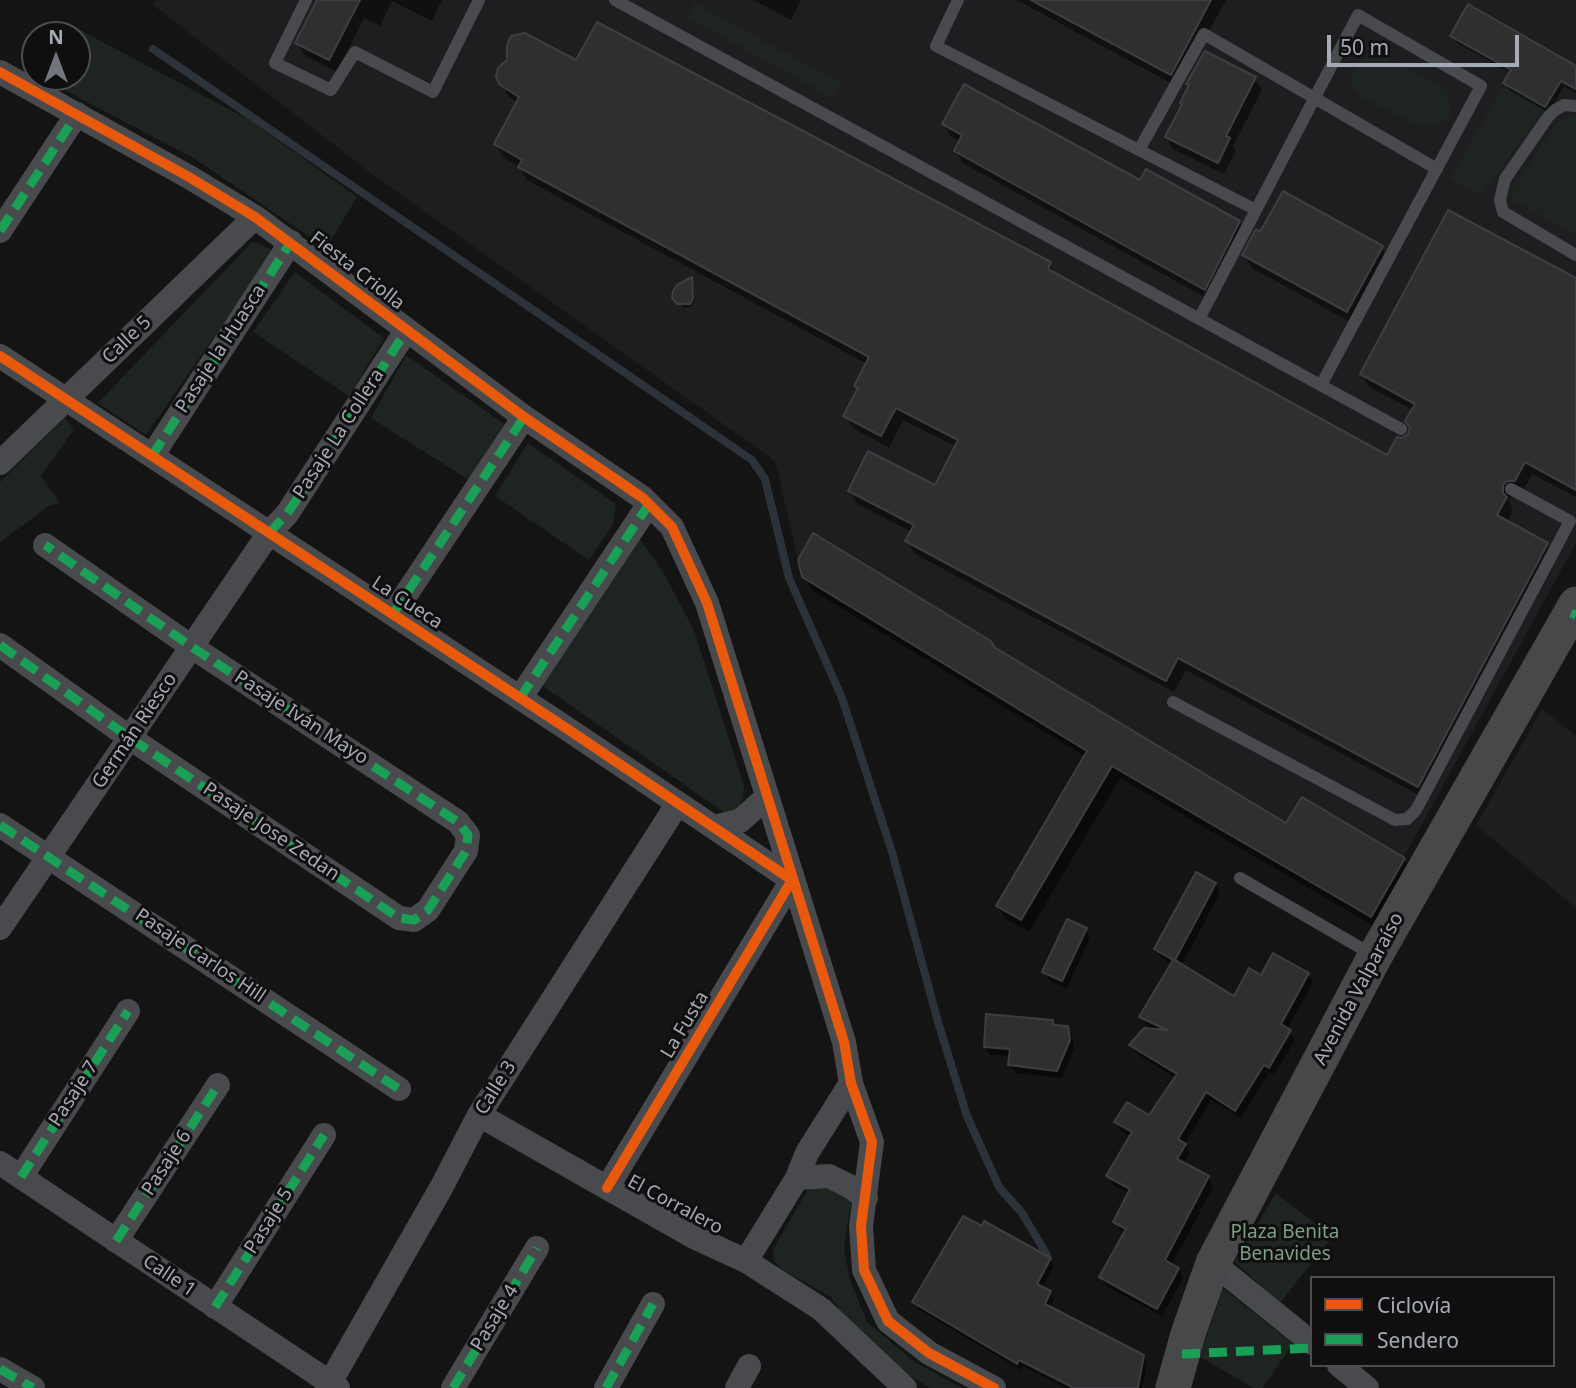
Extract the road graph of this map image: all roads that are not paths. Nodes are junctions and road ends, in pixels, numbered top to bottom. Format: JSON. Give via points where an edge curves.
{"nodes":[{"id":1,"x":306,"y":0,"type":"edge"},
{"id":2,"x":479,"y":0,"type":"edge"},
{"id":3,"x":615,"y":0,"type":"edge"},
{"id":4,"x":958,"y":0,"type":"edge"},
{"id":5,"x":0,"y":72,"type":"edge"},
{"id":6,"x":1314,"y":99,"type":"junction"},
{"id":7,"x":1576,"y":106,"type":"edge"},
{"id":8,"x":77,"y":114,"type":"junction"},
{"id":9,"x":1139,"y":150,"type":"junction"},
{"id":10,"x":1437,"y":169,"type":"junction"},
{"id":11,"x":1256,"y":210,"type":"junction"},
{"id":12,"x":255,"y":216,"type":"junction"},
{"id":13,"x":0,"y":231,"type":"edge"},
{"id":14,"x":291,"y":243,"type":"junction"},
{"id":15,"x":1576,"y":255,"type":"edge"},
{"id":16,"x":1199,"y":319,"type":"junction"},
{"id":17,"x":406,"y":331,"type":"junction"},
{"id":18,"x":0,"y":356,"type":"edge"},
{"id":19,"x":1321,"y":385,"type":"junction"},
{"id":20,"x":66,"y":400,"type":"junction"},
{"id":21,"x":524,"y":417,"type":"junction"},
{"id":22,"x":1401,"y":429,"type":"dead end"},
{"id":23,"x":152,"y":456,"type":"junction"},
{"id":24,"x":0,"y":463,"type":"edge"},
{"id":25,"x":1511,"y":489,"type":"dead end"},
{"id":26,"x":649,"y":504,"type":"junction"},
{"id":27,"x":1574,"y":519,"type":"edge"},
{"id":28,"x":269,"y":533,"type":"junction"},
{"id":29,"x":45,"y":545,"type":"dead end"},
{"id":30,"x":1574,"y":610,"type":"edge"},
{"id":31,"x":393,"y":614,"type":"junction"},
{"id":32,"x":0,"y":645,"type":"edge"},
{"id":33,"x":192,"y":646,"type":"junction"},
{"id":34,"x":520,"y":698,"type":"junction"},
{"id":35,"x":1173,"y":702,"type":"dead end"},
{"id":36,"x":130,"y":738,"type":"junction"},
{"id":37,"x":767,"y":797,"type":"junction"},
{"id":38,"x":678,"y":803,"type":"junction"},
{"id":39,"x":0,"y":825,"type":"edge"},
{"id":40,"x":713,"y":827,"type":"junction"},
{"id":41,"x":49,"y":856,"type":"junction"},
{"id":42,"x":1240,"y":878,"type":"dead end"},
{"id":43,"x":792,"y":880,"type":"junction"},
{"id":44,"x":414,"y":920,"type":"joint"},
{"id":45,"x":0,"y":928,"type":"edge"},
{"id":46,"x":1375,"y":956,"type":"junction"},
{"id":47,"x":128,"y":1011,"type":"dead end"},
{"id":48,"x":851,"y":1083,"type":"junction"},
{"id":49,"x":218,"y":1085,"type":"dead end"},
{"id":50,"x":399,"y":1089,"type":"dead end"},
{"id":51,"x":479,"y":1115,"type":"junction"},
{"id":52,"x":324,"y":1135,"type":"dead end"},
{"id":53,"x":0,"y":1163,"type":"edge"},
{"id":54,"x":21,"y":1177,"type":"junction"},
{"id":55,"x":797,"y":1178,"type":"junction"},
{"id":56,"x":607,"y":1188,"type":"junction"},
{"id":57,"x":866,"y":1198,"type":"junction"},
{"id":58,"x":116,"y":1241,"type":"junction"},
{"id":59,"x":537,"y":1248,"type":"dead end"},
{"id":60,"x":746,"y":1261,"type":"junction"},
{"id":61,"x":1213,"y":1263,"type":"junction"},
{"id":62,"x":653,"y":1304,"type":"dead end"},
{"id":63,"x":215,"y":1307,"type":"junction"},
{"id":64,"x":1310,"y":1341,"type":"edge"},
{"id":65,"x":749,"y":1366,"type":"dead end"},
{"id":66,"x":1341,"y":1367,"type":"edge"},
{"id":67,"x":0,"y":1368,"type":"edge"},
{"id":68,"x":332,"y":1386,"type":"edge"},
{"id":69,"x":33,"y":1388,"type":"edge"},
{"id":70,"x":453,"y":1388,"type":"edge"},
{"id":71,"x":606,"y":1388,"type":"edge"},
{"id":72,"x":737,"y":1388,"type":"edge"},
{"id":73,"x":905,"y":1388,"type":"edge"},
{"id":74,"x":994,"y":1388,"type":"edge"},
{"id":75,"x":1173,"y":1388,"type":"edge"},
{"id":76,"x":1367,"y":1388,"type":"edge"}],
"edges":[{"from":1,"to":2,"type":"lane","via":[[275,63],[331,90],[355,52],[433,92]]},
{"from":3,"to":16,"type":"lane"},
{"from":4,"to":9,"type":"lane","via":[[936,46]]},
{"from":5,"to":8,"type":"street","name":"Fiesta Criolla"},
{"from":6,"to":9,"type":"lane","via":[[1204,34]]},
{"from":6,"to":10,"type":"lane"},
{"from":6,"to":10,"type":"lane","via":[[1358,15],[1481,86]]},
{"from":6,"to":11,"type":"lane"},
{"from":7,"to":15,"type":"lane","via":[[1564,105],[1548,117],[1505,179],[1500,200],[1503,212]]},
{"from":8,"to":12,"type":"street","name":"Fiesta Criolla"},
{"from":8,"to":13,"type":"street"},
{"from":9,"to":11,"type":"lane"},
{"from":10,"to":19,"type":"lane"},
{"from":11,"to":16,"type":"lane"},
{"from":12,"to":14,"type":"street","name":"Fiesta Criolla"},
{"from":12,"to":20,"type":"street","name":"Calle 5"},
{"from":14,"to":17,"type":"street","name":"Fiesta Criolla"},
{"from":14,"to":23,"type":"street","name":"Pasaje la Huasca"},
{"from":16,"to":19,"type":"lane"},
{"from":17,"to":21,"type":"street","name":"Fiesta Criolla"},
{"from":17,"to":28,"type":"street","name":"Pasaje La Collera","via":[[287,514]]},
{"from":18,"to":20,"type":"street","name":"La Cueca"},
{"from":19,"to":22,"type":"lane"},
{"from":20,"to":23,"type":"street","name":"La Cueca"},
{"from":20,"to":24,"type":"street","name":"Calle 5"},
{"from":21,"to":26,"type":"street","name":"Fiesta Criolla"},
{"from":21,"to":31,"type":"street"},
{"from":23,"to":28,"type":"street","name":"La Cueca"},
{"from":25,"to":27,"type":"lane"},
{"from":26,"to":34,"type":"street"},
{"from":26,"to":37,"type":"street","name":"Fiesta Criolla","via":[[671,527],[707,603]]},
{"from":27,"to":35,"type":"lane","via":[[1407,819],[1395,820]]},
{"from":28,"to":31,"type":"street","name":"La Cueca"},
{"from":28,"to":33,"type":"street","name":"Germán Riesco"},
{"from":29,"to":33,"type":"street","name":"Pasaje Iván Mayo"},
{"from":30,"to":46,"type":"main road","name":"Avenida Valparaíso"},
{"from":31,"to":34,"type":"street","name":"La Cueca"},
{"from":32,"to":36,"type":"street","name":"Pasaje Jose Zedan"},
{"from":33,"to":36,"type":"street","name":"Germán Riesco"},
{"from":33,"to":44,"type":"street","name":"Pasaje Iván Mayo","via":[[458,822],[468,835],[466,851],[428,910]]},
{"from":34,"to":38,"type":"street","name":"La Cueca"},
{"from":36,"to":41,"type":"street","name":"Germán Riesco"},
{"from":36,"to":44,"type":"street","name":"Pasaje Jose Zedan","via":[[399,918]]},
{"from":37,"to":40,"type":"street","via":[[740,821]]},
{"from":37,"to":43,"type":"street","name":"Fiesta Criolla"},
{"from":38,"to":40,"type":"street","name":"La Cueca"},
{"from":38,"to":51,"type":"street","name":"Calle 3"},
{"from":39,"to":41,"type":"street","name":"Pasaje Carlos Hill"},
{"from":40,"to":43,"type":"street","name":"La Cueca"},
{"from":41,"to":45,"type":"street","name":"Germán Riesco"},
{"from":41,"to":50,"type":"street","name":"Pasaje Carlos Hill"},
{"from":42,"to":46,"type":"lane"},
{"from":43,"to":48,"type":"street","name":"Fiesta Criolla","via":[[845,1042]]},
{"from":43,"to":56,"type":"street","name":"La Fusta"},
{"from":46,"to":61,"type":"main road","name":"Avenida Valparaíso"},
{"from":47,"to":54,"type":"street","name":"Pasaje 7"},
{"from":48,"to":55,"type":"street","via":[[807,1153]]},
{"from":48,"to":57,"type":"street","name":"Fiesta Criolla","via":[[872,1142]]},
{"from":49,"to":58,"type":"street","name":"Pasaje 6"},
{"from":51,"to":56,"type":"street","name":"El Corralero"},
{"from":51,"to":68,"type":"street","name":"Calle 3"},
{"from":52,"to":63,"type":"street","name":"Pasaje 5"},
{"from":53,"to":54,"type":"street","name":"Calle 1"},
{"from":54,"to":58,"type":"street","name":"Calle 1"},
{"from":55,"to":57,"type":"street","via":[[829,1176]]},
{"from":55,"to":60,"type":"street"},
{"from":56,"to":60,"type":"street","name":"El Corralero"},
{"from":57,"to":74,"type":"street","name":"Fiesta Criolla","via":[[861,1226],[864,1270],[888,1321],[929,1353]]},
{"from":58,"to":63,"type":"street","name":"Calle 1"},
{"from":59,"to":70,"type":"street","name":"Pasaje 4"},
{"from":60,"to":73,"type":"street","name":"El Corralero","via":[[821,1309]]},
{"from":61,"to":64,"type":"street"},
{"from":61,"to":75,"type":"main road","name":"Avenida Valparaíso"},
{"from":62,"to":71,"type":"street"},
{"from":63,"to":68,"type":"street","name":"Calle 1"},
{"from":65,"to":72,"type":"street"},
{"from":66,"to":76,"type":"street"},
{"from":67,"to":69,"type":"street"}]}
